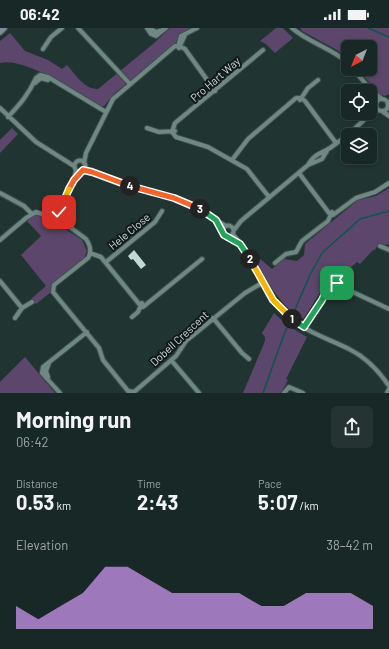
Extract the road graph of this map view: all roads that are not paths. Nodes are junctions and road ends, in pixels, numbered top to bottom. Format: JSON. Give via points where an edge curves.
{"nodes":[{"id":1,"x":4,"y":28,"type":"edge"},
{"id":2,"x":62,"y":28,"type":"edge"},
{"id":3,"x":78,"y":28,"type":"edge"},
{"id":4,"x":148,"y":28,"type":"edge"},
{"id":5,"x":165,"y":28,"type":"edge"},
{"id":6,"x":197,"y":28,"type":"edge"},
{"id":7,"x":293,"y":28,"type":"edge"},
{"id":8,"x":0,"y":32,"type":"edge"},
{"id":9,"x":179,"y":47,"type":"junction"},
{"id":10,"x":43,"y":48,"type":"dead end"},
{"id":11,"x":263,"y":50,"type":"dead end"},
{"id":12,"x":341,"y":58,"type":"edge"},
{"id":13,"x":359,"y":76,"type":"edge"},
{"id":14,"x":318,"y":80,"type":"dead end"},
{"id":15,"x":130,"y":84,"type":"junction"},
{"id":16,"x":366,"y":84,"type":"edge"},
{"id":17,"x":217,"y":90,"type":"junction"},
{"id":18,"x":377,"y":95,"type":"edge"},
{"id":19,"x":301,"y":99,"type":"junction"},
{"id":20,"x":387,"y":103,"type":"edge"},
{"id":21,"x":377,"y":104,"type":"edge"},
{"id":22,"x":377,"y":105,"type":"edge"},
{"id":23,"x":0,"y":108,"type":"edge"},
{"id":24,"x":381,"y":111,"type":"junction"},
{"id":25,"x":106,"y":112,"type":"junction"},
{"id":26,"x":377,"y":112,"type":"edge"},
{"id":27,"x":389,"y":116,"type":"edge"},
{"id":28,"x":8,"y":117,"type":"junction"},
{"id":29,"x":364,"y":120,"type":"edge"},
{"id":30,"x":147,"y":128,"type":"dead end"},
{"id":31,"x":173,"y":131,"type":"junction"},
{"id":32,"x":337,"y":142,"type":"junction"},
{"id":33,"x":328,"y":149,"type":"junction"},
{"id":34,"x":232,"y":160,"type":"junction"},
{"id":35,"x":308,"y":165,"type":"junction"},
{"id":36,"x":80,"y":166,"type":"junction"},
{"id":37,"x":298,"y":174,"type":"junction"},
{"id":38,"x":389,"y":184,"type":"edge"},
{"id":39,"x":0,"y":193,"type":"edge"},
{"id":40,"x":270,"y":196,"type":"junction"},
{"id":41,"x":162,"y":211,"type":"dead end"},
{"id":42,"x":331,"y":213,"type":"junction"},
{"id":43,"x":32,"y":214,"type":"junction"},
{"id":44,"x":57,"y":217,"type":"junction"},
{"id":45,"x":216,"y":220,"type":"junction"},
{"id":46,"x":241,"y":221,"type":"junction"},
{"id":47,"x":228,"y":226,"type":"junction"},
{"id":48,"x":222,"y":230,"type":"junction"},
{"id":49,"x":233,"y":232,"type":"junction"},
{"id":50,"x":229,"y":237,"type":"junction"},
{"id":51,"x":0,"y":240,"type":"edge"},
{"id":52,"x":240,"y":244,"type":"junction"},
{"id":53,"x":380,"y":246,"type":"dead end"},
{"id":54,"x":389,"y":250,"type":"edge"},
{"id":55,"x":90,"y":253,"type":"junction"},
{"id":56,"x":202,"y":259,"type":"dead end"},
{"id":57,"x":106,"y":262,"type":"junction"},
{"id":58,"x":275,"y":263,"type":"dead end"},
{"id":59,"x":0,"y":280,"type":"edge"},
{"id":60,"x":263,"y":284,"type":"junction"},
{"id":61,"x":32,"y":302,"type":"dead end"},
{"id":62,"x":142,"y":305,"type":"junction"},
{"id":63,"x":22,"y":308,"type":"junction"},
{"id":64,"x":389,"y":309,"type":"edge"},
{"id":65,"x":132,"y":317,"type":"dead end"},
{"id":66,"x":15,"y":318,"type":"dead end"},
{"id":67,"x":213,"y":318,"type":"junction"},
{"id":68,"x":306,"y":328,"type":"junction"},
{"id":69,"x":87,"y":332,"type":"junction"},
{"id":70,"x":249,"y":358,"type":"dead end"},
{"id":71,"x":171,"y":360,"type":"junction"},
{"id":72,"x":382,"y":376,"type":"junction"},
{"id":73,"x":389,"y":380,"type":"edge"},
{"id":74,"x":389,"y":388,"type":"edge"},
{"id":75,"x":131,"y":391,"type":"edge"},
{"id":76,"x":60,"y":393,"type":"edge"},
{"id":77,"x":199,"y":393,"type":"edge"},
{"id":78,"x":284,"y":393,"type":"edge"},
{"id":79,"x":303,"y":393,"type":"edge"},
{"id":80,"x":387,"y":393,"type":"edge"}],
"edges":[{"from":1,"to":8,"type":"main road"},
{"from":2,"to":10,"type":"street"},
{"from":3,"to":15,"type":"street"},
{"from":4,"to":5,"type":"street","via":[[156,32]]},
{"from":6,"to":9,"type":"street","via":[[185,34]]},
{"from":7,"to":12,"type":"street"},
{"from":9,"to":15,"type":"street"},
{"from":9,"to":17,"type":"street"},
{"from":11,"to":17,"type":"street","name":"Pro Hart Way"},
{"from":13,"to":16,"type":"street"},
{"from":14,"to":19,"type":"street","via":[[308,88]]},
{"from":15,"to":25,"type":"street","via":[[113,99]]},
{"from":17,"to":31,"type":"street","name":"Pro Hart Way","via":[[178,122]]},
{"from":18,"to":20,"type":"street"},
{"from":19,"to":32,"type":"street"},
{"from":19,"to":34,"type":"street","via":[[291,104],[248,139]]},
{"from":20,"to":21,"type":"street"},
{"from":20,"to":24,"type":"street"},
{"from":22,"to":24,"type":"street"},
{"from":23,"to":28,"type":"street"},
{"from":24,"to":26,"type":"street"},
{"from":24,"to":27,"type":"street"},
{"from":25,"to":28,"type":"street","via":[[52,81],[41,78]]},
{"from":25,"to":36,"type":"street"},
{"from":28,"to":36,"type":"street","via":[[36,142]]},
{"from":29,"to":32,"type":"street"},
{"from":30,"to":31,"type":"street","via":[[159,132]]},
{"from":31,"to":34,"type":"street","via":[[176,137],[208,147]]},
{"from":32,"to":33,"type":"street"},
{"from":33,"to":35,"type":"street","via":[[316,154]]},
{"from":33,"to":35,"type":"street","via":[[322,159]]},
{"from":34,"to":40,"type":"street","via":[[247,169]]},
{"from":35,"to":37,"type":"street"},
{"from":36,"to":44,"type":"street"},
{"from":36,"to":45,"type":"street","via":[[132,187],[184,201]]},
{"from":37,"to":40,"type":"street"},
{"from":37,"to":42,"type":"street"},
{"from":38,"to":42,"type":"street","via":[[356,198]]},
{"from":39,"to":43,"type":"street","via":[[24,206]]},
{"from":40,"to":46,"type":"street"},
{"from":41,"to":57,"type":"street","name":"Hele Close","via":[[155,222]]},
{"from":42,"to":58,"type":"street","via":[[325,222],[302,240],[296,252],[286,254]]},
{"from":43,"to":44,"type":"street","via":[[39,212]]},
{"from":43,"to":51,"type":"street"},
{"from":44,"to":55,"type":"street","via":[[86,239]]},
{"from":45,"to":47,"type":"street"},
{"from":45,"to":48,"type":"street"},
{"from":46,"to":47,"type":"street"},
{"from":46,"to":49,"type":"street"},
{"from":47,"to":48,"type":"street"},
{"from":47,"to":49,"type":"street"},
{"from":48,"to":50,"type":"street","via":[[224,235]]},
{"from":49,"to":50,"type":"street"},
{"from":49,"to":52,"type":"street"},
{"from":50,"to":52,"type":"street"},
{"from":52,"to":60,"type":"street"},
{"from":53,"to":54,"type":"street"},
{"from":55,"to":57,"type":"street","via":[[97,254]]},
{"from":55,"to":69,"type":"street","name":"Dobell Crescent","via":[[88,258],[60,281],[56,291]]},
{"from":56,"to":62,"type":"street"},
{"from":57,"to":62,"type":"street"},
{"from":59,"to":63,"type":"street"},
{"from":60,"to":67,"type":"street","name":"Dobell Crescent","via":[[252,289]]},
{"from":60,"to":68,"type":"street","via":[[286,314]]},
{"from":61,"to":63,"type":"street"},
{"from":62,"to":65,"type":"street"},
{"from":63,"to":66,"type":"street"},
{"from":64,"to":68,"type":"street","via":[[342,286],[333,285]]},
{"from":67,"to":70,"type":"street"},
{"from":67,"to":71,"type":"street","name":"Dobell Crescent","via":[[186,341]]},
{"from":68,"to":72,"type":"street","via":[[350,350]]},
{"from":69,"to":75,"type":"street","name":"Dobell Crescent","via":[[104,360]]},
{"from":69,"to":76,"type":"street","via":[[50,362],[46,371],[48,378]]},
{"from":71,"to":75,"type":"street","name":"Dobell Crescent"},
{"from":71,"to":77,"type":"street"},
{"from":72,"to":73,"type":"street"},
{"from":72,"to":74,"type":"street"},
{"from":74,"to":80,"type":"street"},
{"from":78,"to":79,"type":"street","via":[[289,387]]}]}
